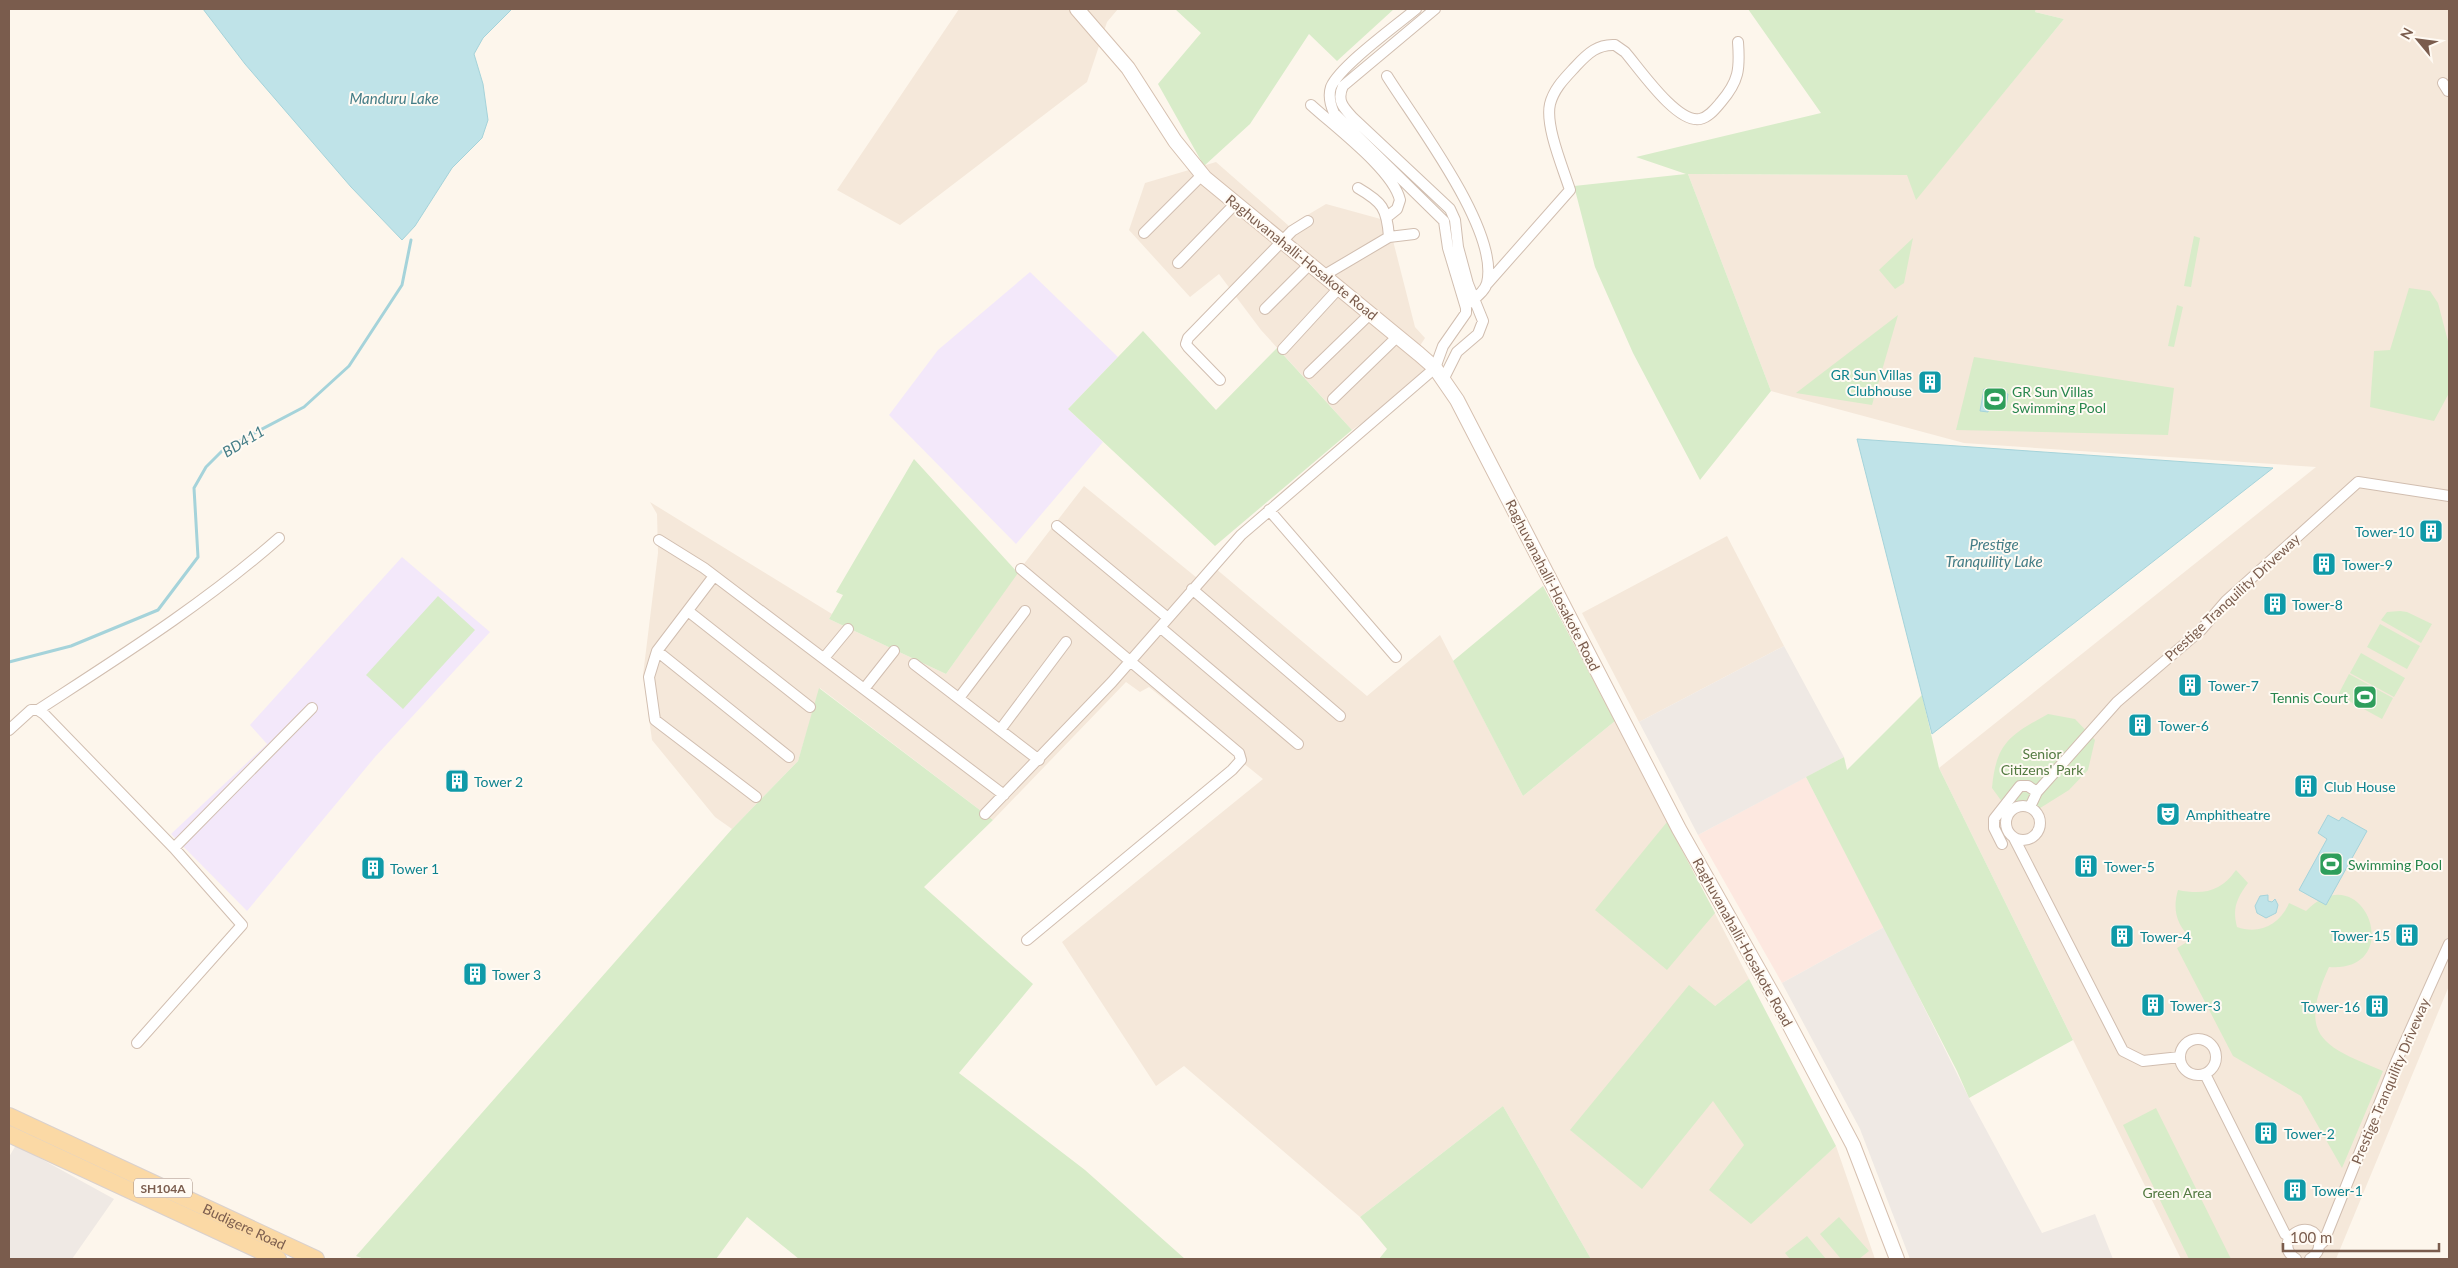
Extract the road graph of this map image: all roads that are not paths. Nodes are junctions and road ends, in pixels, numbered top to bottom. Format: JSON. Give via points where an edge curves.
{"nodes":[{"id":1,"x":1077,"y":9,"type":"edge"},
{"id":2,"x":1416,"y":9,"type":"edge"},
{"id":3,"x":1435,"y":9,"type":"edge"},
{"id":4,"x":1738,"y":42,"type":"dead end"},
{"id":5,"x":1386,"y":76,"type":"dead end"},
{"id":6,"x":1334,"y":98,"type":"junction"},
{"id":7,"x":1312,"y":105,"type":"dead end"},
{"id":8,"x":1202,"y":175,"type":"junction"},
{"id":9,"x":1358,"y":188,"type":"dead end"},
{"id":10,"x":1235,"y":204,"type":"junction"},
{"id":11,"x":1387,"y":217,"type":"junction"},
{"id":12,"x":1308,"y":221,"type":"dead end"},
{"id":13,"x":1144,"y":233,"type":"dead end"},
{"id":14,"x":1414,"y":234,"type":"dead end"},
{"id":15,"x":1389,"y":237,"type":"junction"},
{"id":16,"x":1281,"y":242,"type":"junction"},
{"id":17,"x":1178,"y":263,"type":"dead end"},
{"id":18,"x":1309,"y":265,"type":"junction"},
{"id":19,"x":1323,"y":276,"type":"junction"},
{"id":20,"x":1487,"y":284,"type":"junction"},
{"id":21,"x":1339,"y":288,"type":"junction"},
{"id":22,"x":1470,"y":302,"type":"junction"},
{"id":23,"x":1265,"y":309,"type":"dead end"},
{"id":24,"x":1371,"y":312,"type":"junction"},
{"id":25,"x":1398,"y":336,"type":"junction"},
{"id":26,"x":1283,"y":350,"type":"dead end"},
{"id":27,"x":1309,"y":372,"type":"dead end"},
{"id":28,"x":1439,"y":374,"type":"junction"},
{"id":29,"x":1220,"y":380,"type":"dead end"},
{"id":30,"x":1333,"y":399,"type":"dead end"},
{"id":31,"x":2449,"y":496,"type":"edge"},
{"id":32,"x":1268,"y":510,"type":"junction"},
{"id":33,"x":1058,"y":526,"type":"dead end"},
{"id":34,"x":279,"y":538,"type":"dead end"},
{"id":35,"x":659,"y":540,"type":"dead end"},
{"id":36,"x":1021,"y":569,"type":"dead end"},
{"id":37,"x":714,"y":576,"type":"junction"},
{"id":38,"x":1192,"y":589,"type":"junction"},
{"id":39,"x":688,"y":611,"type":"junction"},
{"id":40,"x":1025,"y":611,"type":"dead end"},
{"id":41,"x":1168,"y":618,"type":"junction"},
{"id":42,"x":848,"y":628,"type":"dead end"},
{"id":43,"x":1160,"y":628,"type":"junction"},
{"id":44,"x":1066,"y":642,"type":"dead end"},
{"id":45,"x":894,"y":650,"type":"dead end"},
{"id":46,"x":657,"y":651,"type":"junction"},
{"id":47,"x":1396,"y":657,"type":"dead end"},
{"id":48,"x":824,"y":658,"type":"junction"},
{"id":49,"x":1130,"y":661,"type":"junction"},
{"id":50,"x":914,"y":664,"type":"dead end"},
{"id":51,"x":864,"y":689,"type":"junction"},
{"id":52,"x":959,"y":698,"type":"junction"},
{"id":53,"x":810,"y":707,"type":"dead end"},
{"id":54,"x":312,"y":708,"type":"dead end"},
{"id":55,"x":38,"y":710,"type":"junction"},
{"id":56,"x":1340,"y":716,"type":"dead end"},
{"id":57,"x":9,"y":730,"type":"edge"},
{"id":58,"x":1000,"y":730,"type":"junction"},
{"id":59,"x":1298,"y":744,"type":"dead end"},
{"id":60,"x":789,"y":757,"type":"dead end"},
{"id":61,"x":1039,"y":760,"type":"junction"},
{"id":62,"x":2037,"y":792,"type":"junction"},
{"id":63,"x":1004,"y":794,"type":"junction"},
{"id":64,"x":756,"y":797,"type":"dead end"},
{"id":65,"x":2030,"y":807,"type":"junction"},
{"id":66,"x":985,"y":814,"type":"dead end"},
{"id":67,"x":2014,"y":838,"type":"junction"},
{"id":68,"x":2002,"y":844,"type":"dead end"},
{"id":69,"x":174,"y":848,"type":"junction"},
{"id":70,"x":1027,"y":940,"type":"dead end"},
{"id":71,"x":2449,"y":944,"type":"edge"},
{"id":72,"x":137,"y":1043,"type":"dead end"},
{"id":73,"x":2180,"y":1057,"type":"junction"},
{"id":74,"x":2205,"y":1074,"type":"junction"},
{"id":75,"x":9,"y":1116,"type":"edge"},
{"id":76,"x":9,"y":1134,"type":"edge"},
{"id":77,"x":2290,"y":1237,"type":"junction"},
{"id":78,"x":2319,"y":1246,"type":"junction"},
{"id":79,"x":278,"y":1259,"type":"edge"},
{"id":80,"x":316,"y":1259,"type":"edge"},
{"id":81,"x":1897,"y":1259,"type":"edge"},
{"id":82,"x":2296,"y":1259,"type":"edge"},
{"id":83,"x":2312,"y":1259,"type":"edge"}],
"edges":[{"from":1,"to":8,"type":"main road","name":"Raghuvanahalli-Hosakote Road","via":[[1128,68],[1175,141]]},
{"from":2,"to":6,"type":"street","via":[[1340,73],[1334,82]]},
{"from":3,"to":6,"type":"street","via":[[1343,86]]},
{"from":4,"to":20,"type":"street","via":[[1739,67],[1733,87],[1712,113],[1701,119],[1690,119],[1675,109],[1625,52],[1615,45],[1598,47],[1580,61],[1561,83],[1550,104],[1549,120],[1570,190]]},
{"from":5,"to":20,"type":"street","via":[[1467,201],[1488,255]]},
{"from":6,"to":22,"type":"street","via":[[1453,214]]},
{"from":7,"to":11,"type":"street","via":[[1394,184],[1400,200],[1397,209]]},
{"from":8,"to":10,"type":"main road","name":"Raghuvanahalli-Hosakote Road"},
{"from":8,"to":13,"type":"street"},
{"from":9,"to":11,"type":"street","via":[[1379,200]]},
{"from":10,"to":16,"type":"main road","name":"Raghuvanahalli-Hosakote Road"},
{"from":10,"to":17,"type":"street"},
{"from":11,"to":15,"type":"street"},
{"from":12,"to":16,"type":"street"},
{"from":14,"to":15,"type":"street"},
{"from":15,"to":19,"type":"street"},
{"from":16,"to":18,"type":"main road","name":"Raghuvanahalli-Hosakote Road"},
{"from":16,"to":29,"type":"street","via":[[1188,338],[1188,348]]},
{"from":18,"to":19,"type":"main road","name":"Raghuvanahalli-Hosakote Road"},
{"from":18,"to":23,"type":"street"},
{"from":19,"to":21,"type":"main road","name":"Raghuvanahalli-Hosakote Road"},
{"from":20,"to":22,"type":"street"},
{"from":21,"to":24,"type":"main road","name":"Raghuvanahalli-Hosakote Road"},
{"from":21,"to":26,"type":"street"},
{"from":22,"to":28,"type":"street","via":[[1443,346]]},
{"from":22,"to":28,"type":"street","via":[[1481,314],[1482,326]]},
{"from":24,"to":25,"type":"main road","name":"Raghuvanahalli-Hosakote Road"},
{"from":24,"to":27,"type":"street"},
{"from":25,"to":28,"type":"main road","name":"Raghuvanahalli-Hosakote Road"},
{"from":25,"to":30,"type":"street"},
{"from":28,"to":32,"type":"street"},
{"from":28,"to":81,"type":"main road","name":"Raghuvanahalli-Hosakote Road","via":[[1457,400],[1679,829],[1853,1145]]},
{"from":31,"to":62,"type":"street","name":"Prestige Tranquility Driveway","via":[[2358,482],[2226,600],[2201,630],[2117,702]]},
{"from":32,"to":38,"type":"street","via":[[1240,535]]},
{"from":32,"to":47,"type":"street"},
{"from":33,"to":41,"type":"street"},
{"from":34,"to":55,"type":"street","via":[[235,576],[162,629]]},
{"from":35,"to":37,"type":"street"},
{"from":36,"to":49,"type":"street"},
{"from":37,"to":39,"type":"street"},
{"from":37,"to":48,"type":"street"},
{"from":38,"to":41,"type":"street"},
{"from":38,"to":56,"type":"street"},
{"from":39,"to":46,"type":"street"},
{"from":39,"to":53,"type":"street"},
{"from":40,"to":52,"type":"street"},
{"from":41,"to":43,"type":"street"},
{"from":42,"to":48,"type":"street"},
{"from":43,"to":49,"type":"street"},
{"from":43,"to":59,"type":"street"},
{"from":44,"to":58,"type":"street"},
{"from":45,"to":51,"type":"street"},
{"from":46,"to":60,"type":"street"},
{"from":46,"to":64,"type":"street","via":[[649,677],[655,720]]},
{"from":48,"to":51,"type":"street"},
{"from":49,"to":61,"type":"street"},
{"from":49,"to":70,"type":"street","via":[[1239,753],[1240,760]]},
{"from":50,"to":52,"type":"street"},
{"from":51,"to":63,"type":"street"},
{"from":52,"to":58,"type":"street"},
{"from":54,"to":69,"type":"street"},
{"from":55,"to":57,"type":"street","via":[[31,710]]},
{"from":55,"to":69,"type":"street"},
{"from":58,"to":61,"type":"street"},
{"from":61,"to":63,"type":"street"},
{"from":62,"to":65,"type":"street","name":"Prestige Tranquility Driveway"},
{"from":62,"to":68,"type":"street","via":[[2028,786],[2020,786],[1996,815],[1993,825]]},
{"from":63,"to":66,"type":"street"},
{"from":65,"to":67,"type":"street","via":[[2013,808],[2006,817],[2006,829]]},
{"from":65,"to":67,"type":"street","via":[[2040,821],[2037,833],[2029,839]]},
{"from":67,"to":73,"type":"street","via":[[2123,1051],[2143,1061]]},
{"from":69,"to":72,"type":"street","via":[[242,925]]},
{"from":71,"to":78,"type":"street","name":"Prestige Tranquility Driveway","via":[[2396,1062],[2324,1241]]},
{"from":73,"to":74,"type":"street","via":[[2186,1071],[2195,1075]]},
{"from":73,"to":74,"type":"street","via":[[2184,1046],[2193,1040],[2205,1040],[2214,1048],[2216,1060]]},
{"from":74,"to":77,"type":"street","via":[[2285,1234]]},
{"from":75,"to":80,"type":"main road","name":"Budigere Road","number":"SH104A"},
{"from":76,"to":79,"type":"main road","name":"Budigere Road","number":"SH104A"},
{"from":77,"to":78,"type":"street","via":[[2298,1230],[2308,1230],[2316,1236]]},
{"from":77,"to":82,"type":"street","via":[[2289,1251]]},
{"from":78,"to":83,"type":"street","name":"Prestige Tranquility Driveway"}]}
